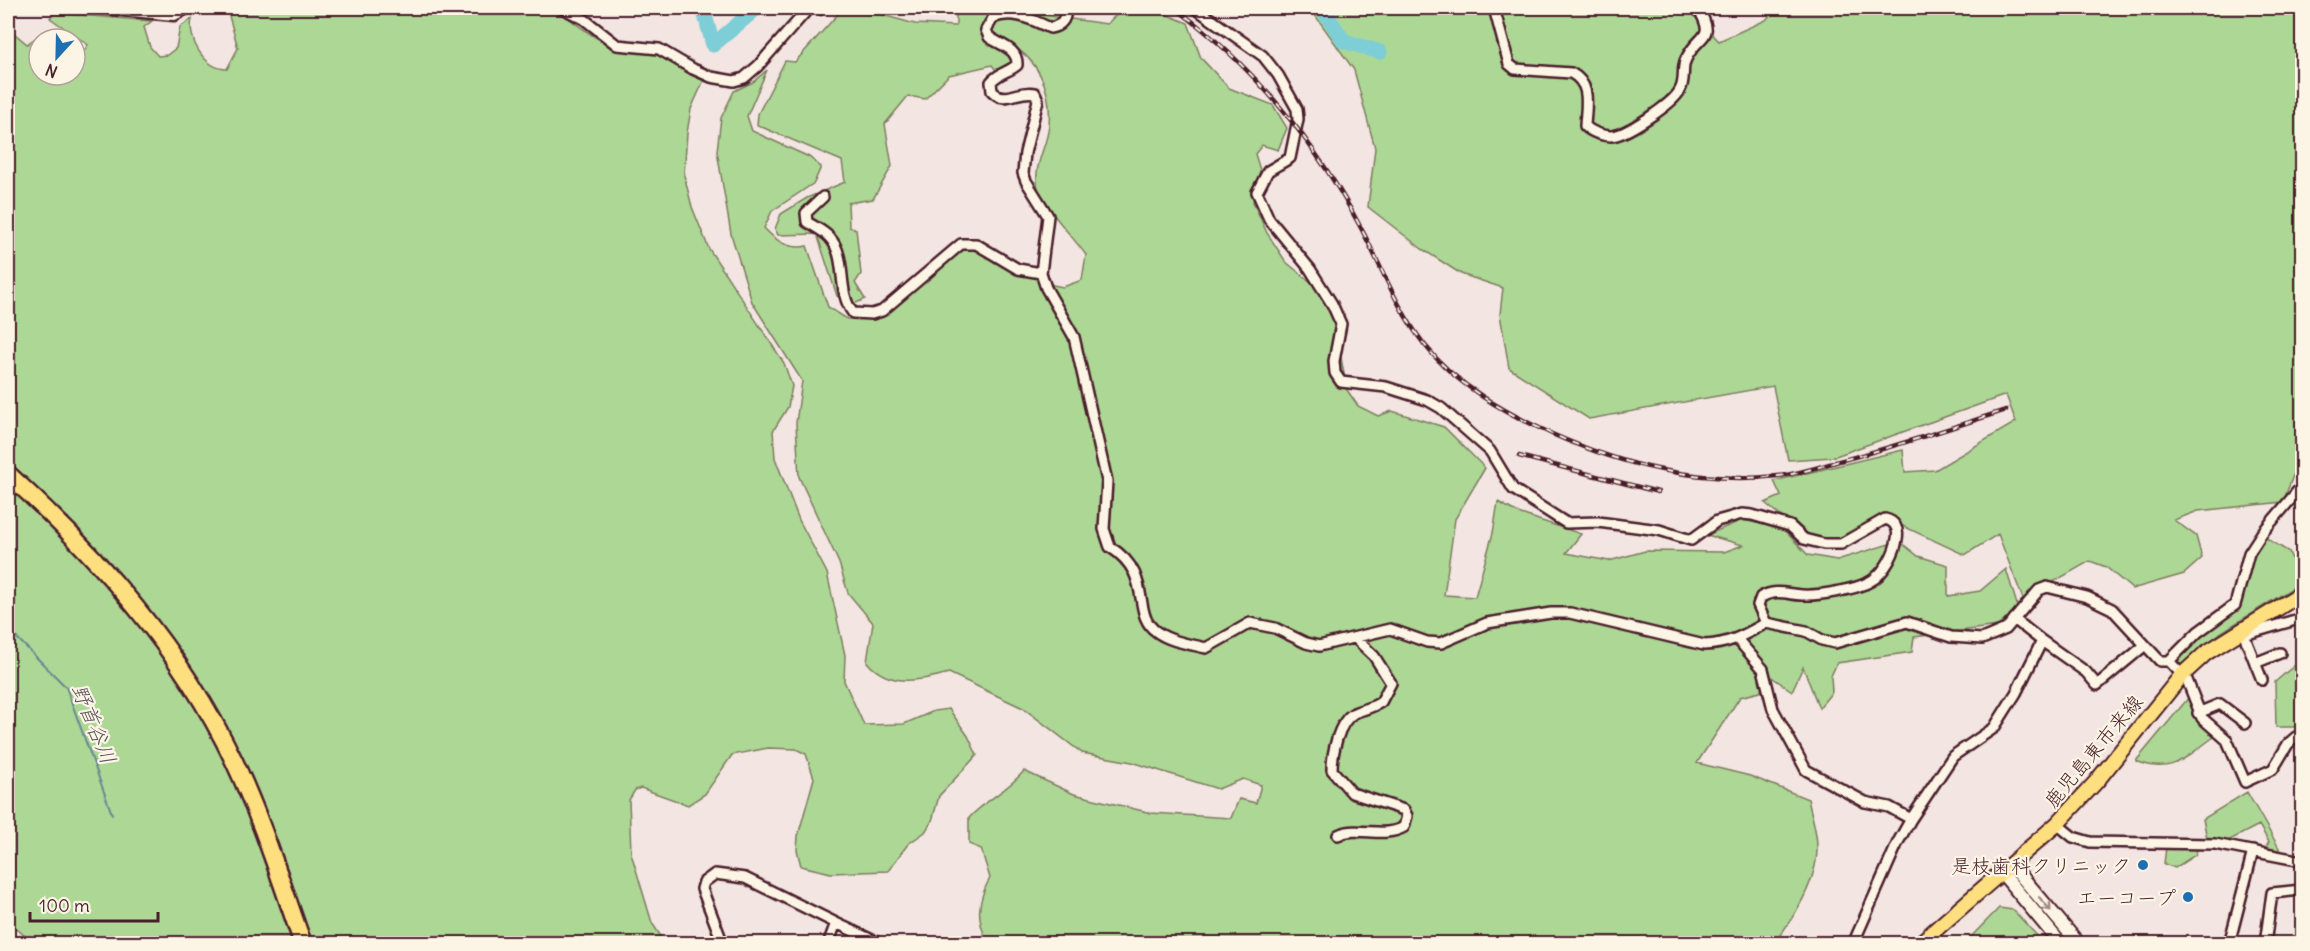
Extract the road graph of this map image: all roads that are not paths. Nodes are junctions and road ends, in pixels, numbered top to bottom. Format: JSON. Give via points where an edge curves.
{"nodes":[{"id":1,"x":101,"y":8,"type":"edge"},
{"id":2,"x":187,"y":8,"type":"edge"},
{"id":3,"x":562,"y":8,"type":"edge"},
{"id":4,"x":809,"y":8,"type":"edge"},
{"id":5,"x":1065,"y":8,"type":"edge"},
{"id":6,"x":1195,"y":8,"type":"edge"},
{"id":7,"x":1494,"y":8,"type":"edge"},
{"id":8,"x":1698,"y":8,"type":"edge"},
{"id":9,"x":823,"y":196,"type":"dead end"},
{"id":10,"x":1041,"y":273,"type":"junction"},
{"id":11,"x":8,"y":474,"type":"edge"},
{"id":12,"x":2302,"y":486,"type":"edge"},
{"id":13,"x":2302,"y":593,"type":"edge"},
{"id":14,"x":2302,"y":618,"type":"edge"},
{"id":15,"x":2014,"y":619,"type":"junction"},
{"id":16,"x":1766,"y":623,"type":"junction"},
{"id":17,"x":2243,"y":631,"type":"junction"},
{"id":18,"x":1355,"y":638,"type":"junction"},
{"id":19,"x":1738,"y":640,"type":"junction"},
{"id":20,"x":2043,"y":641,"type":"junction"},
{"id":21,"x":2144,"y":646,"type":"junction"},
{"id":22,"x":2280,"y":653,"type":"dead end"},
{"id":23,"x":2169,"y":661,"type":"junction"},
{"id":24,"x":2255,"y":663,"type":"junction"},
{"id":25,"x":2182,"y":675,"type":"junction"},
{"id":26,"x":2262,"y":680,"type":"dead end"},
{"id":27,"x":2198,"y":713,"type":"junction"},
{"id":28,"x":2245,"y":723,"type":"dead end"},
{"id":29,"x":2296,"y":737,"type":"dead end"},
{"id":30,"x":1911,"y":819,"type":"junction"},
{"id":31,"x":2057,"y":824,"type":"junction"},
{"id":32,"x":1338,"y":835,"type":"dead end"},
{"id":33,"x":2253,"y":851,"type":"junction"},
{"id":34,"x":2302,"y":861,"type":"edge"},
{"id":35,"x":2007,"y":868,"type":"junction"},
{"id":36,"x":2302,"y":890,"type":"edge"},
{"id":37,"x":836,"y":923,"type":"junction"},
{"id":38,"x":303,"y":944,"type":"edge"},
{"id":39,"x":723,"y":944,"type":"edge"},
{"id":40,"x":828,"y":944,"type":"edge"},
{"id":41,"x":881,"y":944,"type":"edge"},
{"id":42,"x":1853,"y":944,"type":"edge"},
{"id":43,"x":1920,"y":944,"type":"edge"},
{"id":44,"x":2061,"y":944,"type":"edge"},
{"id":45,"x":2079,"y":944,"type":"edge"},
{"id":46,"x":2229,"y":944,"type":"edge"},
{"id":47,"x":2265,"y":944,"type":"edge"}],
"edges":[{"from":1,"to":2,"type":"street","via":[[174,15]]},
{"from":3,"to":4,"type":"street","via":[[584,19],[617,45],[659,49],[693,69],[734,81],[758,66]]},
{"from":5,"to":10,"type":"street","via":[[1065,18],[1057,27],[1004,14],[993,18],[986,30],[989,37],[1017,58],[1012,70],[991,82],[992,91],[1005,98],[1024,91],[1035,93],[1038,100],[1023,173],[1048,216]]},
{"from":6,"to":16,"type":"street","via":[[1263,56],[1297,109],[1290,158],[1268,171],[1257,192],[1269,219],[1310,269],[1337,314],[1341,324],[1334,361],[1341,382],[1386,387],[1441,408],[1490,451],[1513,489],[1566,524],[1615,524],[1659,530],[1691,540],[1726,517],[1752,515],[1790,526],[1804,539],[1841,544],[1877,521],[1885,519],[1895,524],[1899,532],[1896,544],[1874,580],[1815,594],[1769,593],[1761,597],[1758,605]]},
{"from":7,"to":8,"type":"street","via":[[1509,64],[1515,69],[1579,77],[1586,88],[1586,126],[1611,136],[1639,124],[1677,95],[1685,78],[1685,60],[1707,31],[1708,24]]},
{"from":9,"to":10,"type":"street","via":[[806,213],[807,222],[830,237],[835,245],[844,298],[853,313],[882,311],[961,244],[976,244],[1018,269]]},
{"from":10,"to":18,"type":"street","via":[[1074,337],[1107,481],[1104,529],[1110,547],[1122,555],[1137,576],[1143,616],[1149,625],[1176,641],[1206,648],[1250,623],[1275,628],[1319,646]]},
{"from":11,"to":38,"type":"highway","via":[[119,586],[188,678],[234,761],[261,823]]},
{"from":12,"to":23,"type":"street","via":[[2249,553],[2235,605],[2198,632]]},
{"from":13,"to":17,"type":"main road","name":"鹿児島東市来線"},
{"from":14,"to":17,"type":"street"},
{"from":15,"to":16,"type":"street","via":[[1998,634],[1982,639],[1951,637],[1907,622],[1835,643],[1806,631]]},
{"from":15,"to":20,"type":"street"},
{"from":15,"to":21,"type":"street","via":[[2038,590],[2047,587],[2103,604],[2127,624]]},
{"from":16,"to":19,"type":"street"},
{"from":17,"to":24,"type":"street"},
{"from":17,"to":25,"type":"main road","name":"鹿児島東市来線","via":[[2206,653]]},
{"from":18,"to":19,"type":"street","via":[[1390,629],[1441,643],[1487,622],[1551,613],[1598,618],[1704,645]]},
{"from":18,"to":32,"type":"street","via":[[1374,656],[1391,683],[1381,702],[1345,721],[1332,757],[1332,770],[1352,793],[1404,810],[1407,816],[1404,827],[1393,831],[1345,831]]},
{"from":19,"to":30,"type":"street","via":[[1763,669],[1773,709],[1806,770],[1865,802],[1889,807]]},
{"from":20,"to":21,"type":"street","via":[[2086,672],[2097,685]]},
{"from":20,"to":30,"type":"street","via":[[1994,728],[1953,756]]},
{"from":21,"to":23,"type":"street","via":[[2160,661]]},
{"from":22,"to":24,"type":"street"},
{"from":23,"to":25,"type":"street"},
{"from":24,"to":26,"type":"street"},
{"from":25,"to":27,"type":"street","via":[[2192,690]]},
{"from":25,"to":31,"type":"main road","name":"鹿児島東市来線","via":[[2112,764]]},
{"from":27,"to":28,"type":"street","via":[[2220,704]]},
{"from":27,"to":29,"type":"street","via":[[2227,740],[2246,782],[2273,769]]},
{"from":30,"to":42,"type":"street"},
{"from":31,"to":33,"type":"street","via":[[2073,837],[2090,842],[2215,844]]},
{"from":31,"to":35,"type":"main road","name":"鹿児島東市来線"},
{"from":33,"to":34,"type":"street"},
{"from":33,"to":46,"type":"street"},
{"from":35,"to":43,"type":"main road","name":"鹿児島東市来線"},
{"from":35,"to":44,"type":"main road"},
{"from":35,"to":45,"type":"main road","one_way":true},
{"from":36,"to":47,"type":"street","via":[[2272,893]]},
{"from":37,"to":39,"type":"street","via":[[745,878],[715,874],[704,882],[702,890]]},
{"from":37,"to":40,"type":"street"},
{"from":37,"to":41,"type":"street"}]}
